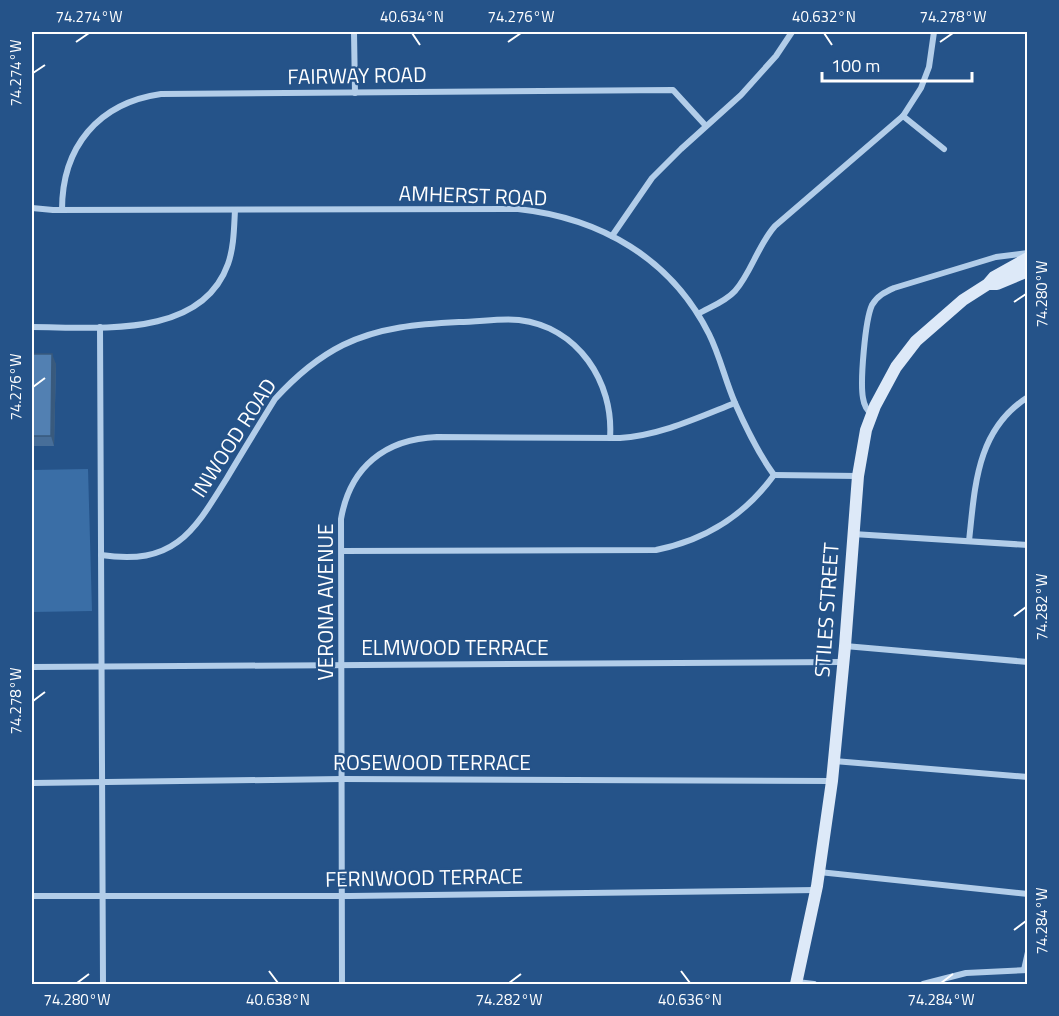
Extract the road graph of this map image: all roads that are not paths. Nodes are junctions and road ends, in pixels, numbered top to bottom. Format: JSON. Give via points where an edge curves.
{"nodes":[{"id":1,"x":354,"y":32,"type":"edge"},
{"id":2,"x":792,"y":32,"type":"edge"},
{"id":3,"x":934,"y":32,"type":"edge"},
{"id":4,"x":355,"y":93,"type":"junction"},
{"id":5,"x":903,"y":116,"type":"junction"},
{"id":6,"x":706,"y":126,"type":"junction"},
{"id":7,"x":944,"y":149,"type":"dead end"},
{"id":8,"x":32,"y":208,"type":"edge"},
{"id":9,"x":62,"y":210,"type":"junction"},
{"id":10,"x":235,"y":210,"type":"junction"},
{"id":11,"x":612,"y":236,"type":"junction"},
{"id":12,"x":1028,"y":253,"type":"edge"},
{"id":13,"x":1028,"y":258,"type":"edge"},
{"id":14,"x":1028,"y":271,"type":"edge"},
{"id":15,"x":988,"y":284,"type":"junction"},
{"id":16,"x":698,"y":314,"type":"junction"},
{"id":17,"x":32,"y":327,"type":"edge"},
{"id":18,"x":100,"y":327,"type":"junction"},
{"id":19,"x":1028,"y":397,"type":"edge"},
{"id":20,"x":735,"y":403,"type":"junction"},
{"id":21,"x":872,"y":414,"type":"junction"},
{"id":22,"x":610,"y":438,"type":"junction"},
{"id":23,"x":774,"y":475,"type":"junction"},
{"id":24,"x":858,"y":476,"type":"junction"},
{"id":25,"x":852,"y":534,"type":"junction"},
{"id":26,"x":969,"y":541,"type":"junction"},
{"id":27,"x":1028,"y":545,"type":"edge"},
{"id":28,"x":342,"y":551,"type":"junction"},
{"id":29,"x":101,"y":555,"type":"junction"},
{"id":30,"x":845,"y":646,"type":"junction"},
{"id":31,"x":843,"y":662,"type":"junction"},
{"id":32,"x":1028,"y":662,"type":"edge"},
{"id":33,"x":342,"y":665,"type":"junction"},
{"id":34,"x":32,"y":667,"type":"edge"},
{"id":35,"x":102,"y":667,"type":"junction"},
{"id":36,"x":834,"y":761,"type":"junction"},
{"id":37,"x":1028,"y":777,"type":"edge"},
{"id":38,"x":342,"y":779,"type":"junction"},
{"id":39,"x":832,"y":781,"type":"junction"},
{"id":40,"x":102,"y":782,"type":"junction"},
{"id":41,"x":32,"y":783,"type":"edge"},
{"id":42,"x":818,"y":872,"type":"junction"},
{"id":43,"x":816,"y":890,"type":"junction"},
{"id":44,"x":1028,"y":894,"type":"edge"},
{"id":45,"x":32,"y":896,"type":"edge"},
{"id":46,"x":103,"y":896,"type":"junction"},
{"id":47,"x":342,"y":896,"type":"junction"},
{"id":48,"x":1028,"y":952,"type":"edge"},
{"id":49,"x":1026,"y":970,"type":"edge"},
{"id":50,"x":796,"y":983,"type":"edge"},
{"id":51,"x":103,"y":984,"type":"edge"},
{"id":52,"x":342,"y":984,"type":"edge"},
{"id":53,"x":814,"y":984,"type":"edge"},
{"id":54,"x":923,"y":984,"type":"edge"}],
"edges":[{"from":1,"to":4,"type":"street"},
{"from":2,"to":6,"type":"street","via":[[741,95]]},
{"from":3,"to":5,"type":"street","via":[[929,67]]},
{"from":4,"to":6,"type":"street","name":"FAIRWAY ROAD","via":[[673,90]]},
{"from":4,"to":9,"type":"street","name":"FAIRWAY ROAD","via":[[160,94],[134,100],[104,116],[81,140],[66,170]]},
{"from":5,"to":7,"type":"street"},
{"from":5,"to":16,"type":"street","via":[[775,226],[737,289]]},
{"from":6,"to":11,"type":"street","via":[[652,178]]},
{"from":8,"to":9,"type":"street","name":"AMHERST ROAD"},
{"from":9,"to":10,"type":"street","name":"AMHERST ROAD"},
{"from":10,"to":11,"type":"street","name":"AMHERST ROAD","via":[[518,209],[567,217]]},
{"from":10,"to":18,"type":"street","via":[[228,263],[221,280],[203,301],[162,321]]},
{"from":11,"to":16,"type":"street","name":"AMHERST ROAD","via":[[668,277]]},
{"from":12,"to":21,"type":"street","via":[[996,257],[894,288],[876,299],[867,326],[862,390],[865,407]]},
{"from":13,"to":15,"type":"main road","name":"STILES STREET","via":[[993,277]]},
{"from":14,"to":15,"type":"main road","name":"STILES STREET"},
{"from":15,"to":21,"type":"main road","name":"STILES STREET","via":[[947,312],[916,341],[896,367]]},
{"from":16,"to":20,"type":"street","name":"AMHERST ROAD","via":[[710,335]]},
{"from":17,"to":18,"type":"street"},
{"from":18,"to":29,"type":"street"},
{"from":19,"to":26,"type":"street","via":[[1006,414],[985,447],[977,471]]},
{"from":20,"to":22,"type":"street","name":"VERONA AVENUE","via":[[669,429]]},
{"from":20,"to":23,"type":"street","name":"AMHERST ROAD"},
{"from":21,"to":24,"type":"main road","name":"STILES STREET"},
{"from":22,"to":28,"type":"street","name":"VERONA AVENUE","via":[[436,436],[395,445],[371,461],[353,483],[343,510]]},
{"from":22,"to":29,"type":"street","name":"INWOOD ROAD","via":[[609,406],[598,375],[578,348],[551,330],[518,320],[424,324],[384,330],[343,345],[290,383],[275,399],[203,517],[185,537],[161,552],[143,557]]},
{"from":23,"to":24,"type":"street"},
{"from":23,"to":28,"type":"street","via":[[751,504],[723,526],[690,542],[656,550]]},
{"from":24,"to":25,"type":"main road","name":"STILES STREET"},
{"from":25,"to":26,"type":"street"},
{"from":25,"to":30,"type":"main road","name":"STILES STREET"},
{"from":26,"to":27,"type":"street"},
{"from":28,"to":33,"type":"street","name":"VERONA AVENUE"},
{"from":29,"to":35,"type":"street"},
{"from":30,"to":31,"type":"main road","name":"STILES STREET"},
{"from":30,"to":32,"type":"street"},
{"from":31,"to":33,"type":"street","name":"ELMWOOD TERRACE"},
{"from":31,"to":36,"type":"main road","name":"STILES STREET"},
{"from":33,"to":35,"type":"street","name":"ELMWOOD TERRACE"},
{"from":33,"to":38,"type":"street","name":"VERONA AVENUE"},
{"from":34,"to":35,"type":"street","name":"ELMWOOD TERRACE"},
{"from":35,"to":40,"type":"street"},
{"from":36,"to":37,"type":"street"},
{"from":36,"to":39,"type":"main road","name":"STILES STREET"},
{"from":38,"to":39,"type":"street","name":"ROSEWOOD TERRACE"},
{"from":38,"to":40,"type":"street","name":"ROSEWOOD TERRACE"},
{"from":38,"to":47,"type":"street","name":"VERONA AVENUE"},
{"from":39,"to":42,"type":"main road","name":"STILES STREET"},
{"from":40,"to":41,"type":"street","name":"ROSEWOOD TERRACE"},
{"from":40,"to":46,"type":"street"},
{"from":42,"to":43,"type":"main road","name":"STILES STREET"},
{"from":42,"to":44,"type":"street"},
{"from":43,"to":47,"type":"street","name":"FERNWOOD TERRACE"},
{"from":43,"to":50,"type":"main road","name":"STILES STREET"},
{"from":45,"to":46,"type":"street","name":"FERNWOOD TERRACE"},
{"from":46,"to":47,"type":"street","name":"FERNWOOD TERRACE"},
{"from":46,"to":51,"type":"street"},
{"from":47,"to":52,"type":"street","name":"VERONA AVENUE"},
{"from":48,"to":49,"type":"street"},
{"from":49,"to":54,"type":"street","via":[[966,973]]},
{"from":50,"to":53,"type":"street"}]}
